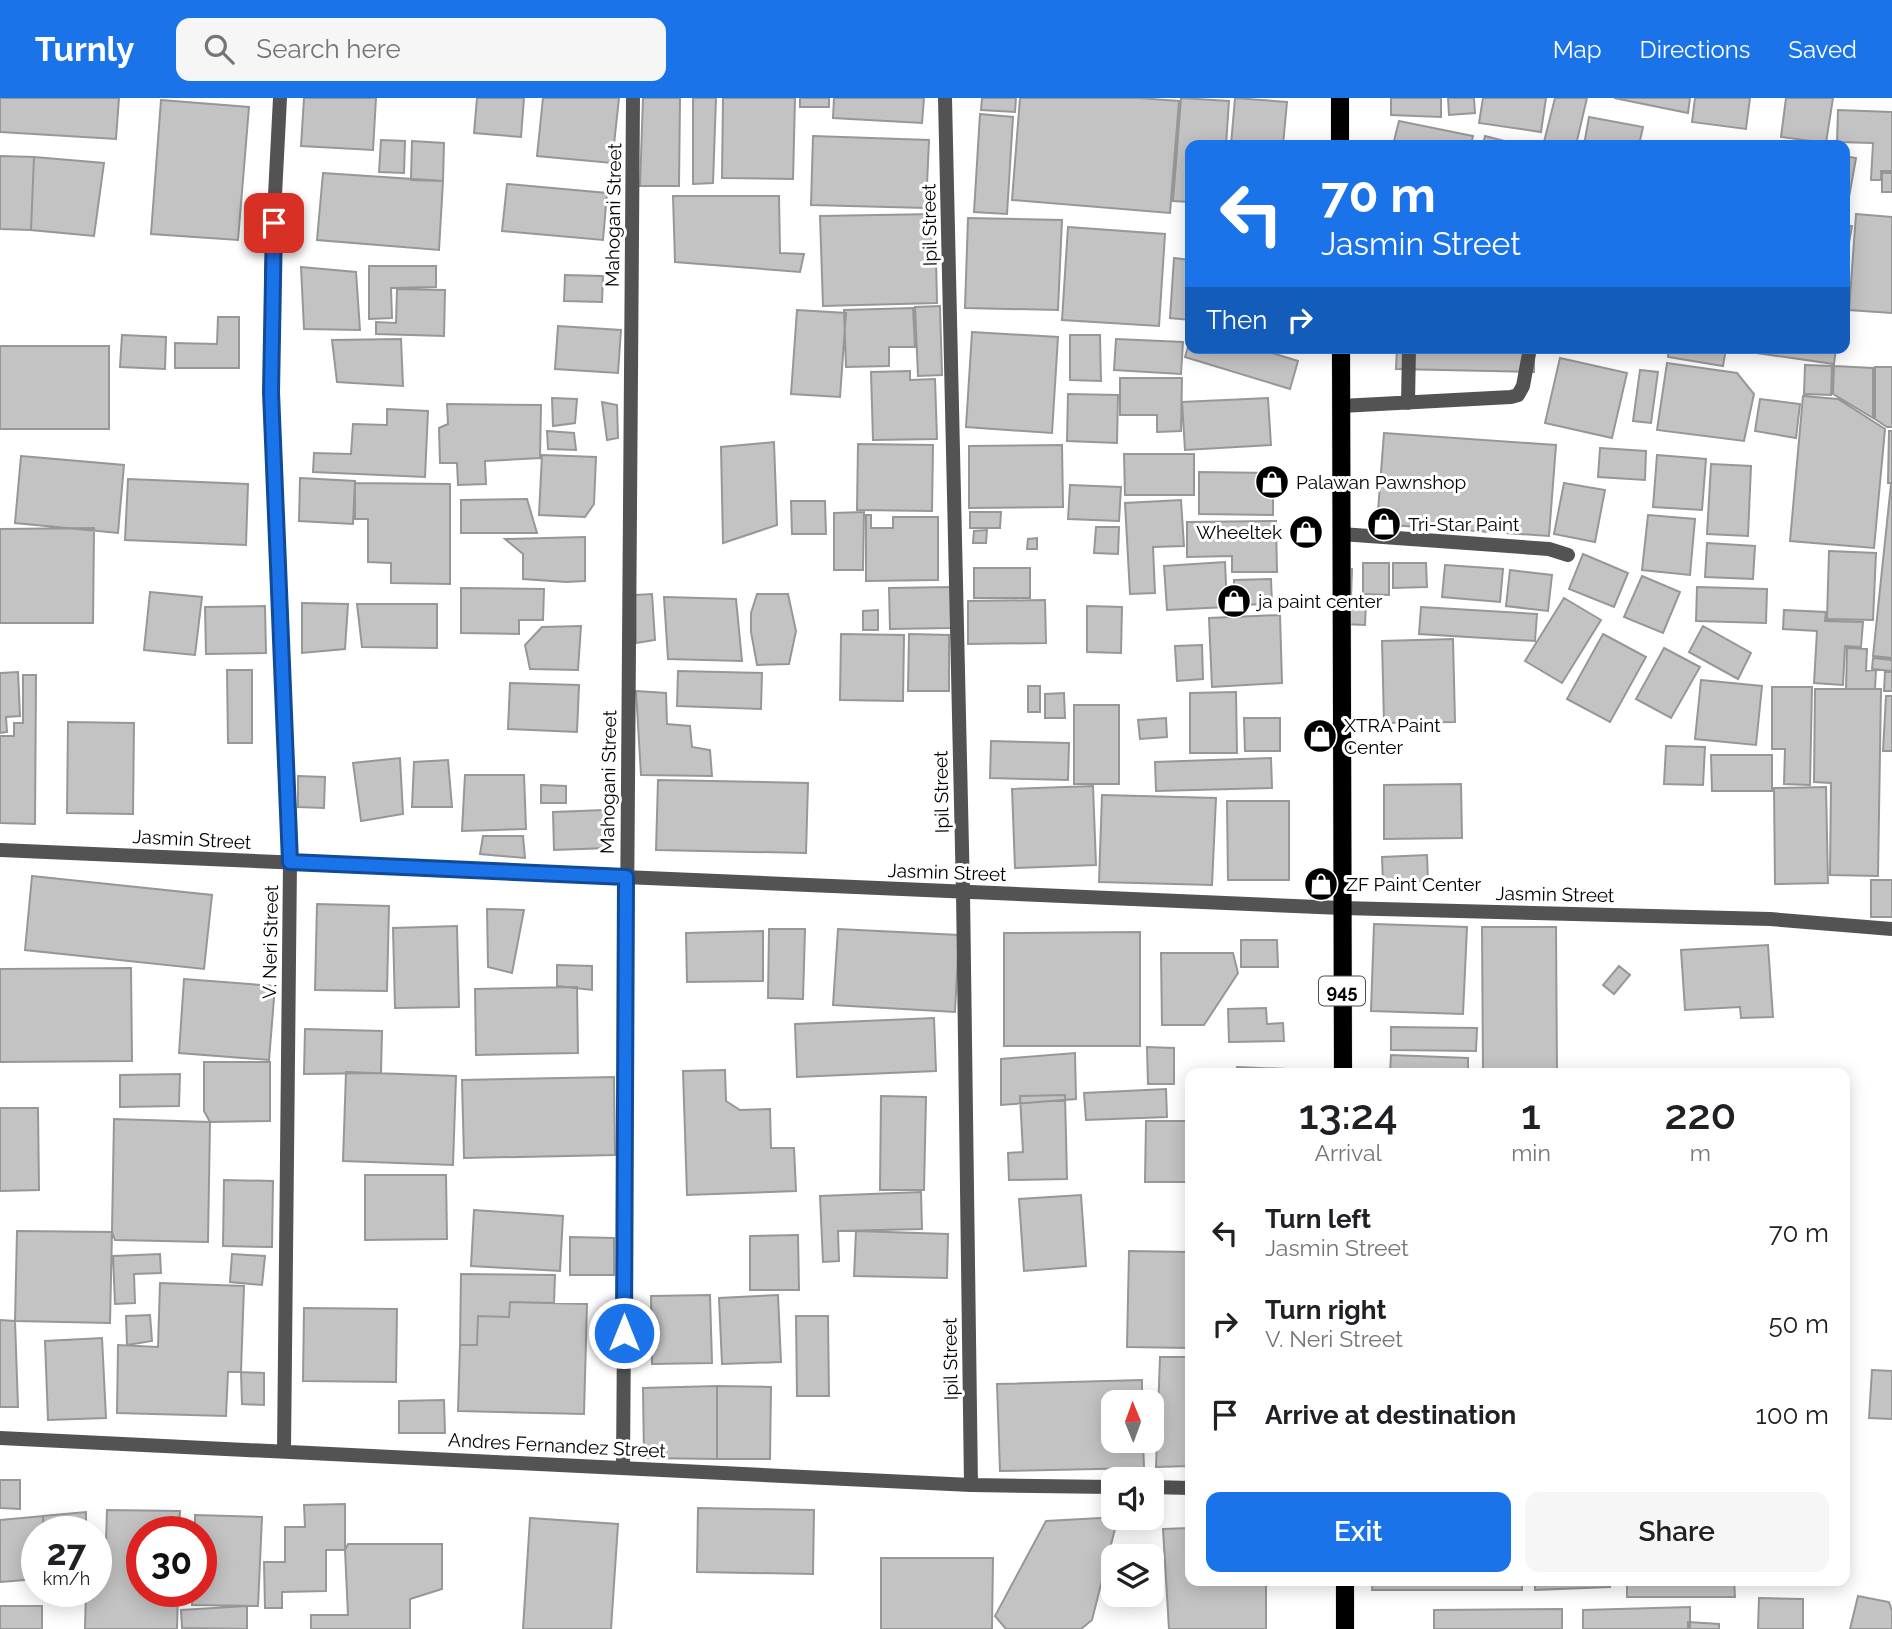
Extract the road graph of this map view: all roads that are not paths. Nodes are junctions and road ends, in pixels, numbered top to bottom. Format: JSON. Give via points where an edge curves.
{"nodes":[{"id":1,"x":280,"y":98,"type":"edge"},
{"id":2,"x":633,"y":98,"type":"edge"},
{"id":3,"x":945,"y":98,"type":"edge"},
{"id":4,"x":1340,"y":98,"type":"edge"},
{"id":5,"x":1340,"y":140,"type":"edge"},
{"id":6,"x":1341,"y":354,"type":"edge"},
{"id":7,"x":1409,"y":354,"type":"edge"},
{"id":8,"x":1529,"y":354,"type":"edge"},
{"id":9,"x":1408,"y":403,"type":"junction"},
{"id":10,"x":1341,"y":406,"type":"junction"},
{"id":11,"x":1341,"y":534,"type":"junction"},
{"id":12,"x":1568,"y":555,"type":"dead end"},
{"id":13,"x":0,"y":850,"type":"edge"},
{"id":14,"x":290,"y":862,"type":"junction"},
{"id":15,"x":626,"y":877,"type":"junction"},
{"id":16,"x":963,"y":892,"type":"junction"},
{"id":17,"x":1342,"y":908,"type":"junction"},
{"id":18,"x":1892,"y":929,"type":"edge"},
{"id":19,"x":1343,"y":1068,"type":"edge"},
{"id":20,"x":0,"y":1438,"type":"edge"},
{"id":21,"x":284,"y":1451,"type":"junction"},
{"id":22,"x":623,"y":1467,"type":"junction"},
{"id":23,"x":971,"y":1485,"type":"junction"},
{"id":24,"x":1101,"y":1487,"type":"edge"},
{"id":25,"x":1164,"y":1487,"type":"edge"},
{"id":26,"x":1185,"y":1488,"type":"edge"},
{"id":27,"x":1345,"y":1586,"type":"edge"},
{"id":28,"x":1345,"y":1629,"type":"edge"}],
"edges":[{"from":1,"to":14,"type":"street","name":"V. Neri Street","via":[[271,273],[271,392]]},
{"from":2,"to":15,"type":"street","name":"Mahogani Street"},
{"from":3,"to":16,"type":"street","name":"Ipil Street"},
{"from":4,"to":5,"type":"main road"},
{"from":6,"to":10,"type":"main road","number":"945"},
{"from":7,"to":9,"type":"street"},
{"from":8,"to":9,"type":"street","via":[[1518,395]]},
{"from":9,"to":10,"type":"street"},
{"from":10,"to":11,"type":"main road","number":"945"},
{"from":11,"to":12,"type":"street"},
{"from":11,"to":17,"type":"main road","number":"945"},
{"from":13,"to":14,"type":"street","name":"Jasmin Street"},
{"from":14,"to":15,"type":"street","name":"Jasmin Street"},
{"from":14,"to":21,"type":"street","name":"V. Neri Street"},
{"from":15,"to":16,"type":"street","name":"Jasmin Street"},
{"from":15,"to":22,"type":"street","name":"Mahogani Street"},
{"from":16,"to":17,"type":"street","name":"Jasmin Street"},
{"from":16,"to":23,"type":"street","name":"Ipil Street"},
{"from":17,"to":18,"type":"street","name":"Jasmin Street","via":[[1770,919]]},
{"from":17,"to":19,"type":"main road","number":"945"},
{"from":20,"to":21,"type":"street","name":"Andres Fernandez Street"},
{"from":21,"to":22,"type":"street","name":"Andres Fernandez Street"},
{"from":22,"to":23,"type":"street","name":"Andres Fernandez Street"},
{"from":23,"to":24,"type":"street","name":"Andres Fernandez Street"},
{"from":25,"to":26,"type":"street"},
{"from":27,"to":28,"type":"main road"}]}
